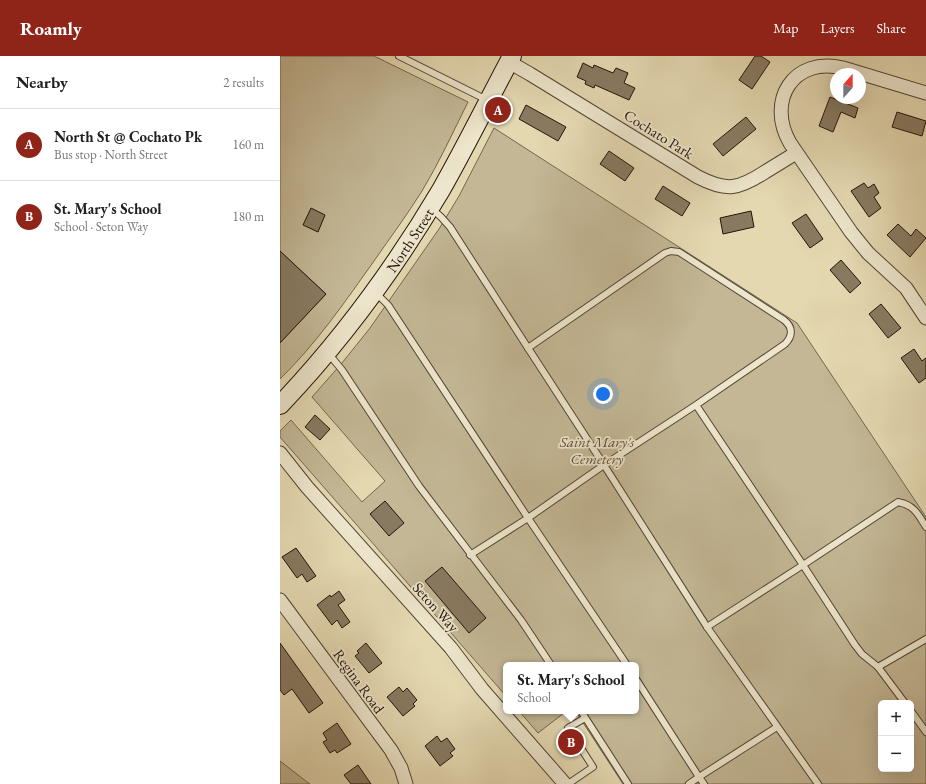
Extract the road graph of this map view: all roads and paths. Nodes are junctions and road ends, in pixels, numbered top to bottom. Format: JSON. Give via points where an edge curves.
{"nodes":[{"id":1,"x":398,"y":56,"type":"edge"},
{"id":2,"x":510,"y":59,"type":"edge"},
{"id":3,"x":926,"y":93,"type":"edge"},
{"id":4,"x":488,"y":100,"type":"junction"},
{"id":5,"x":796,"y":153,"type":"junction"},
{"id":6,"x":430,"y":207,"type":"junction"},
{"id":7,"x":373,"y":291,"type":"junction"},
{"id":8,"x":926,"y":318,"type":"edge"},
{"id":9,"x":528,"y":348,"type":"junction"},
{"id":10,"x":327,"y":352,"type":"junction"},
{"id":11,"x":280,"y":405,"type":"edge"},
{"id":12,"x":696,"y":405,"type":"junction"},
{"id":13,"x":280,"y":452,"type":"edge"},
{"id":14,"x":604,"y":464,"type":"junction"},
{"id":15,"x":528,"y":518,"type":"junction"},
{"id":16,"x":926,"y":527,"type":"edge"},
{"id":17,"x":470,"y":555,"type":"junction"},
{"id":18,"x":803,"y":565,"type":"junction"},
{"id":19,"x":280,"y":600,"type":"edge"},
{"id":20,"x":707,"y":627,"type":"junction"},
{"id":21,"x":926,"y":639,"type":"edge"},
{"id":22,"x":549,"y":662,"type":"edge"},
{"id":23,"x":625,"y":662,"type":"edge"},
{"id":24,"x":878,"y":667,"type":"junction"},
{"id":25,"x":639,"y":684,"type":"edge"},
{"id":26,"x":903,"y":700,"type":"edge"},
{"id":27,"x":503,"y":712,"type":"edge"},
{"id":28,"x":504,"y":714,"type":"edge"},
{"id":29,"x":583,"y":714,"type":"edge"},
{"id":30,"x":914,"y":715,"type":"edge"},
{"id":31,"x":585,"y":718,"type":"junction"},
{"id":32,"x":777,"y":727,"type":"junction"},
{"id":33,"x":926,"y":732,"type":"edge"},
{"id":34,"x":699,"y":777,"type":"junction"},
{"id":35,"x":406,"y":784,"type":"edge"},
{"id":36,"x":567,"y":784,"type":"edge"},
{"id":37,"x":628,"y":784,"type":"edge"},
{"id":38,"x":689,"y":784,"type":"edge"},
{"id":39,"x":704,"y":784,"type":"edge"},
{"id":40,"x":818,"y":784,"type":"edge"}],
"edges":[{"from":1,"to":4,"type":"lane"},
{"from":2,"to":4,"type":"main road","name":"North Street"},
{"from":2,"to":5,"type":"street","name":"Cochato Park","via":[[530,74],[698,177],[714,184],[730,187],[745,184]]},
{"from":3,"to":5,"type":"street","via":[[835,66],[820,66],[803,72],[788,85],[781,107],[784,130]]},
{"from":4,"to":6,"type":"main road","name":"North Street"},
{"from":5,"to":8,"type":"street","via":[[851,232],[868,253],[906,288]]},
{"from":6,"to":7,"type":"main road","name":"North Street"},
{"from":6,"to":9,"type":"lane","via":[[450,227]]},
{"from":7,"to":10,"type":"main road","name":"North Street"},
{"from":7,"to":15,"type":"lane","via":[[388,305]]},
{"from":9,"to":12,"type":"lane","via":[[665,253],[673,250],[679,252],[784,320],[791,329],[785,344]]},
{"from":9,"to":14,"type":"lane"},
{"from":10,"to":11,"type":"main road","name":"North Street"},
{"from":10,"to":17,"type":"lane","via":[[342,370],[418,486]]},
{"from":12,"to":14,"type":"lane"},
{"from":12,"to":18,"type":"lane"},
{"from":13,"to":27,"type":"street","name":"Seton Way","via":[[307,487],[452,648]]},
{"from":14,"to":15,"type":"lane"},
{"from":14,"to":20,"type":"lane"},
{"from":15,"to":17,"type":"lane"},
{"from":15,"to":23,"type":"lane"},
{"from":16,"to":18,"type":"lane","via":[[918,513],[907,504],[898,502]]},
{"from":17,"to":22,"type":"lane","via":[[521,620]]},
{"from":18,"to":20,"type":"lane"},
{"from":18,"to":24,"type":"lane","via":[[855,645]]},
{"from":19,"to":35,"type":"street","name":"Regina Road","via":[[391,750]]},
{"from":20,"to":32,"type":"lane"},
{"from":21,"to":24,"type":"lane"},
{"from":24,"to":26,"type":"lane"},
{"from":25,"to":34,"type":"lane"},
{"from":28,"to":36,"type":"street","name":"Seton Way"},
{"from":29,"to":31,"type":"lane"},
{"from":30,"to":33,"type":"lane"},
{"from":31,"to":36,"type":"lane","via":[[568,728],[593,767]]},
{"from":31,"to":37,"type":"lane"},
{"from":32,"to":34,"type":"lane"},
{"from":32,"to":40,"type":"lane"},
{"from":34,"to":38,"type":"lane"},
{"from":34,"to":39,"type":"lane"}]}
